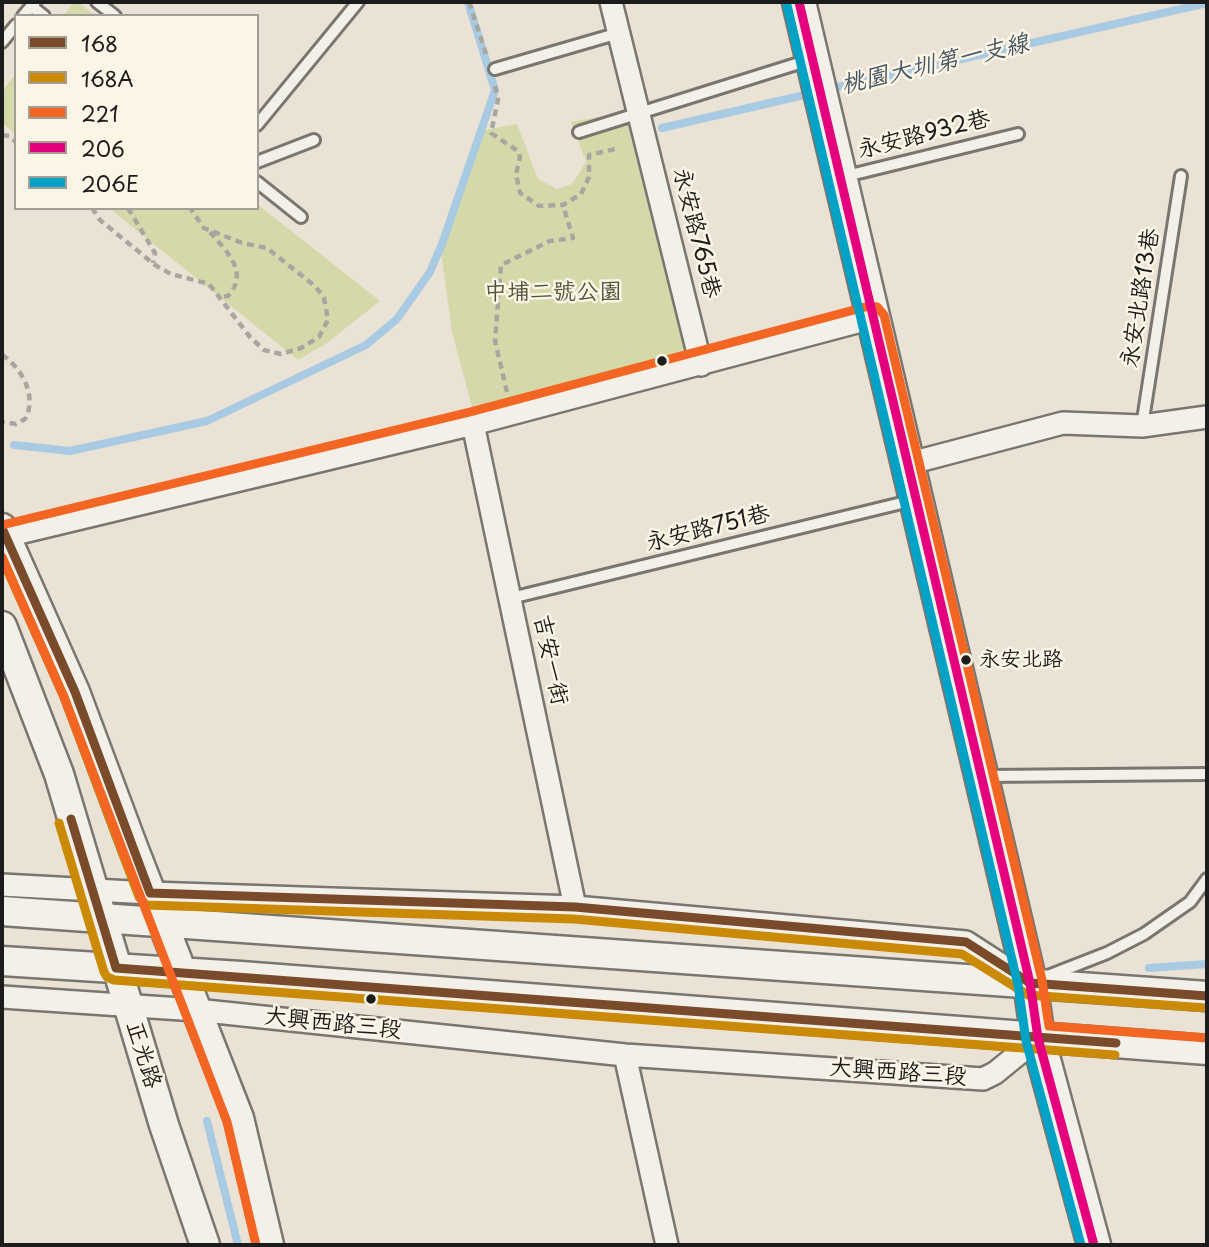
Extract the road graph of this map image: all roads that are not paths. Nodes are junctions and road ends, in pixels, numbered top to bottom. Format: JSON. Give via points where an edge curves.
{"nodes":[{"id":1,"x":97,"y":2,"type":"edge"},
{"id":2,"x":358,"y":2,"type":"edge"},
{"id":3,"x":611,"y":2,"type":"edge"},
{"id":4,"x":799,"y":2,"type":"edge"},
{"id":5,"x":112,"y":14,"type":"edge"},
{"id":6,"x":14,"y":28,"type":"edge"},
{"id":7,"x":619,"y":33,"type":"junction"},
{"id":8,"x":2,"y":43,"type":"edge"},
{"id":9,"x":814,"y":67,"type":"junction"},
{"id":10,"x":495,"y":69,"type":"dead end"},
{"id":11,"x":639,"y":113,"type":"junction"},
{"id":12,"x":259,"y":123,"type":"edge"},
{"id":13,"x":579,"y":132,"type":"dead end"},
{"id":14,"x":1018,"y":134,"type":"dead end"},
{"id":15,"x":314,"y":140,"type":"dead end"},
{"id":16,"x":259,"y":161,"type":"edge"},
{"id":17,"x":1181,"y":176,"type":"dead end"},
{"id":18,"x":840,"y":177,"type":"junction"},
{"id":19,"x":259,"y":184,"type":"edge"},
{"id":20,"x":301,"y":217,"type":"dead end"},
{"id":21,"x":872,"y":318,"type":"junction"},
{"id":22,"x":701,"y":365,"type":"junction"},
{"id":23,"x":1207,"y":417,"type":"edge"},
{"id":24,"x":473,"y":424,"type":"junction"},
{"id":25,"x":1142,"y":426,"type":"junction"},
{"id":26,"x":907,"y":464,"type":"junction"},
{"id":27,"x":914,"y":500,"type":"junction"},
{"id":28,"x":3,"y":534,"type":"edge"},
{"id":29,"x":510,"y":598,"type":"junction"},
{"id":30,"x":2,"y":626,"type":"edge"},
{"id":31,"x":1207,"y":774,"type":"edge"},
{"id":32,"x":980,"y":776,"type":"junction"},
{"id":33,"x":1207,"y":879,"type":"edge"},
{"id":34,"x":2,"y":885,"type":"edge"},
{"id":35,"x":93,"y":891,"type":"junction"},
{"id":36,"x":150,"y":894,"type":"junction"},
{"id":37,"x":575,"y":907,"type":"junction"},
{"id":38,"x":2,"y":911,"type":"edge"},
{"id":39,"x":101,"y":917,"type":"junction"},
{"id":40,"x":163,"y":924,"type":"junction"},
{"id":41,"x":2,"y":961,"type":"edge"},
{"id":42,"x":116,"y":968,"type":"junction"},
{"id":43,"x":181,"y":972,"type":"junction"},
{"id":44,"x":1030,"y":984,"type":"junction"},
{"id":45,"x":1207,"y":996,"type":"edge"},
{"id":46,"x":2,"y":997,"type":"edge"},
{"id":47,"x":128,"y":1005,"type":"junction"},
{"id":48,"x":196,"y":1010,"type":"junction"},
{"id":49,"x":1038,"y":1038,"type":"junction"},
{"id":50,"x":1207,"y":1050,"type":"edge"},
{"id":51,"x":625,"y":1055,"type":"junction"},
{"id":52,"x":205,"y":1245,"type":"edge"},
{"id":53,"x":269,"y":1245,"type":"edge"},
{"id":54,"x":667,"y":1245,"type":"edge"},
{"id":55,"x":1094,"y":1245,"type":"edge"}],
"edges":[{"from":1,"to":5,"type":"lane"},
{"from":2,"to":12,"type":"lane"},
{"from":3,"to":7,"type":"street","name":"永安路765巷"},
{"from":4,"to":9,"type":"main road"},
{"from":6,"to":8,"type":"lane"},
{"from":7,"to":10,"type":"lane"},
{"from":7,"to":11,"type":"street","name":"永安路765巷"},
{"from":9,"to":11,"type":"lane"},
{"from":9,"to":18,"type":"main road"},
{"from":11,"to":13,"type":"lane"},
{"from":11,"to":22,"type":"street","name":"永安路765巷"},
{"from":14,"to":18,"type":"lane","name":"永安路932巷"},
{"from":15,"to":16,"type":"lane"},
{"from":17,"to":25,"type":"lane","name":"永安北路13巷"},
{"from":18,"to":21,"type":"main road"},
{"from":19,"to":20,"type":"lane"},
{"from":21,"to":22,"type":"street"},
{"from":21,"to":26,"type":"main road"},
{"from":22,"to":24,"type":"street"},
{"from":23,"to":25,"type":"street"},
{"from":24,"to":28,"type":"street"},
{"from":24,"to":29,"type":"street","name":"吉安一街"},
{"from":25,"to":26,"type":"street","via":[[1063,423]]},
{"from":26,"to":27,"type":"main road"},
{"from":27,"to":29,"type":"lane","name":"永安路751巷"},
{"from":27,"to":32,"type":"main road"},
{"from":28,"to":36,"type":"street","via":[[75,692]]},
{"from":29,"to":37,"type":"street","name":"吉安一街"},
{"from":30,"to":35,"type":"street","name":"正光路","via":[[59,774]]},
{"from":31,"to":32,"type":"lane"},
{"from":32,"to":44,"type":"main road"},
{"from":33,"to":44,"type":"lane","via":[[1190,902],[1144,933]]},
{"from":34,"to":35,"type":"street"},
{"from":35,"to":36,"type":"street"},
{"from":35,"to":39,"type":"street","name":"正光路"},
{"from":36,"to":37,"type":"street"},
{"from":36,"to":40,"type":"street"},
{"from":37,"to":44,"type":"street","via":[[965,942]]},
{"from":38,"to":39,"type":"street"},
{"from":39,"to":40,"type":"street"},
{"from":39,"to":42,"type":"street","name":"正光路"},
{"from":40,"to":43,"type":"street"},
{"from":40,"to":44,"type":"street"},
{"from":41,"to":42,"type":"street","name":"大興西路三段"},
{"from":42,"to":43,"type":"street","name":"大興西路三段"},
{"from":42,"to":47,"type":"street","name":"正光路"},
{"from":43,"to":48,"type":"street"},
{"from":43,"to":49,"type":"street","name":"大興西路三段"},
{"from":44,"to":45,"type":"street"},
{"from":44,"to":49,"type":"main road"},
{"from":46,"to":47,"type":"street","name":"大興西路三段"},
{"from":47,"to":48,"type":"street","name":"大興西路三段"},
{"from":47,"to":52,"type":"street","name":"正光路"},
{"from":48,"to":51,"type":"street","name":"大興西路三段"},
{"from":48,"to":53,"type":"street","via":[[239,1118]]},
{"from":49,"to":50,"type":"street"},
{"from":49,"to":51,"type":"street","name":"大興西路三段","via":[[984,1079]]},
{"from":49,"to":55,"type":"main road"},
{"from":51,"to":54,"type":"street"}]}
